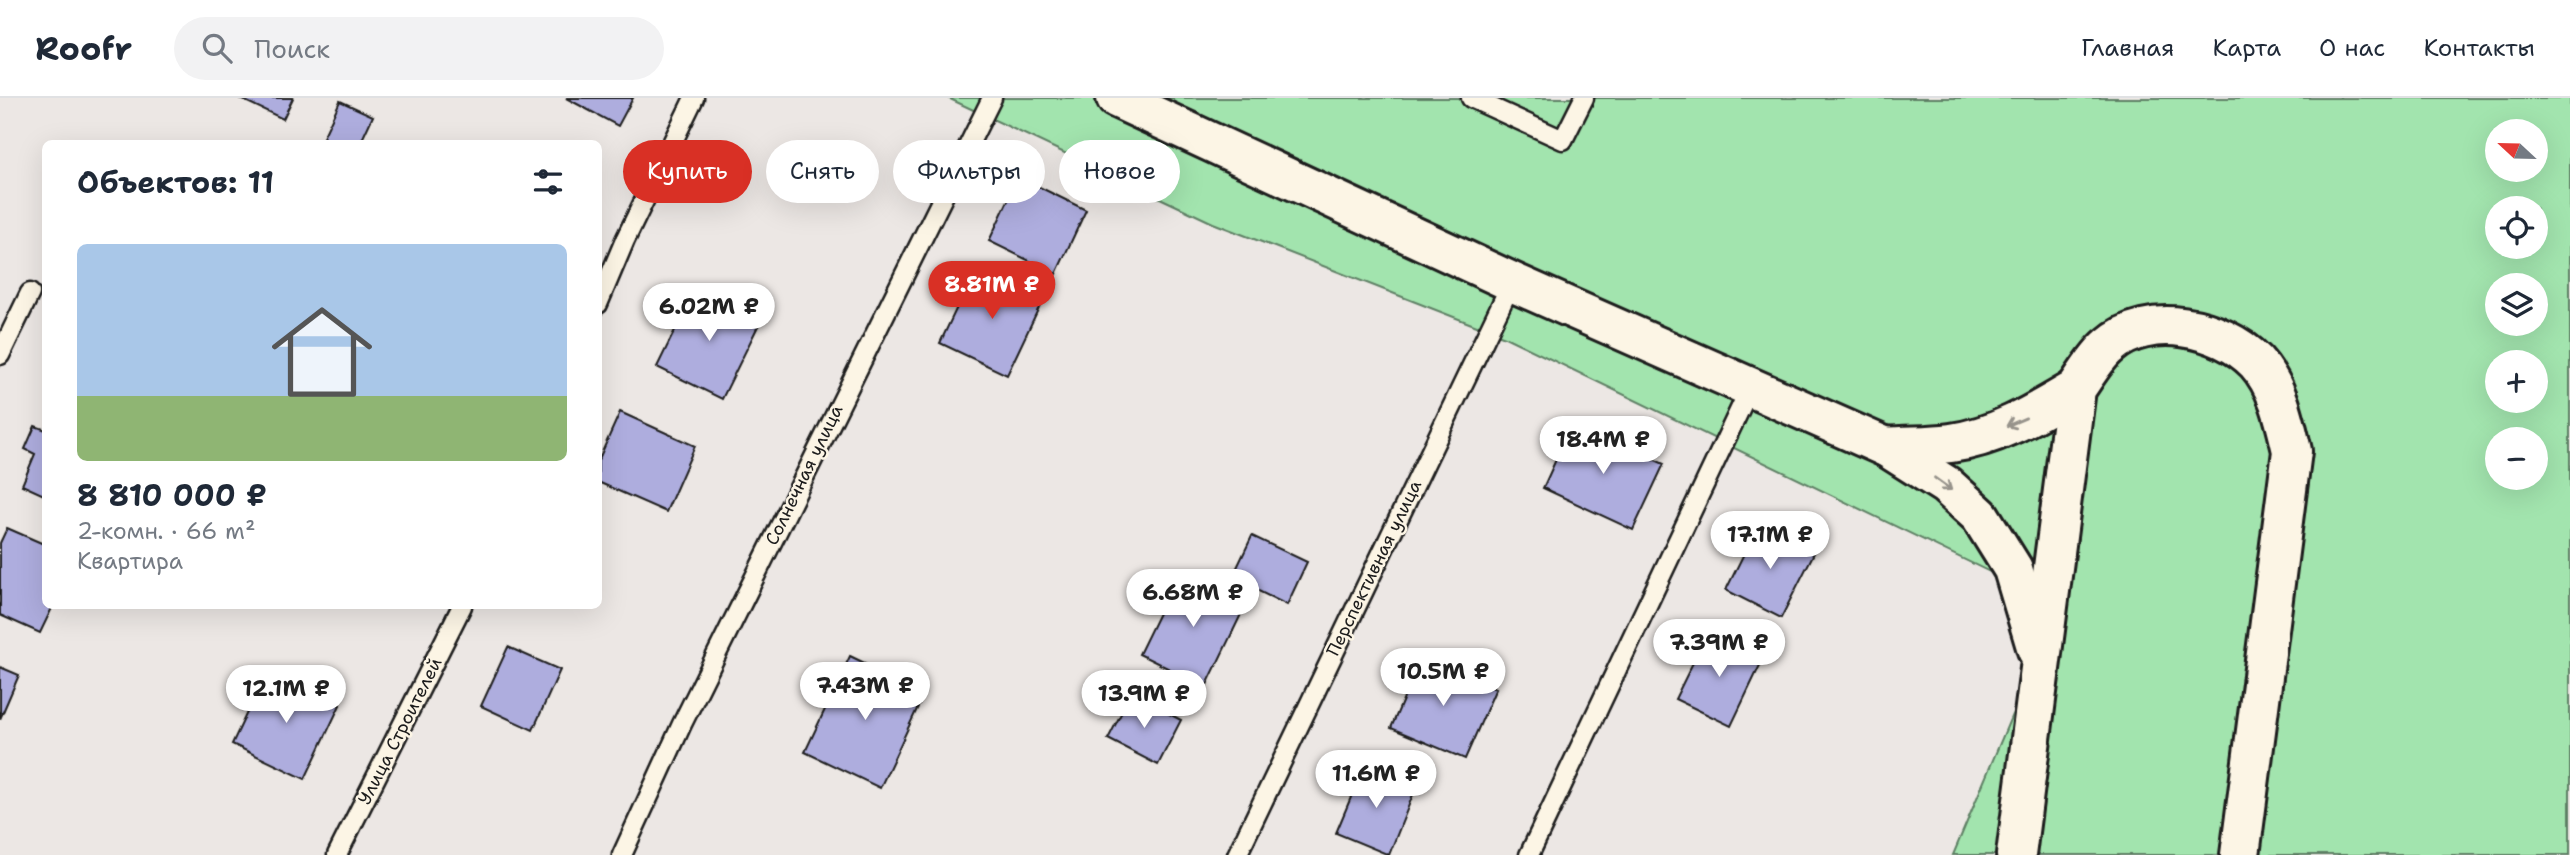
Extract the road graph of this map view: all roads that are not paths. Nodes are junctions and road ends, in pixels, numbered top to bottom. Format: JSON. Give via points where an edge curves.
{"nodes":[{"id":1,"x":694,"y":98,"type":"edge"},
{"id":2,"x":992,"y":98,"type":"edge"},
{"id":3,"x":1116,"y":98,"type":"edge"},
{"id":4,"x":1471,"y":98,"type":"edge"},
{"id":5,"x":1584,"y":98,"type":"edge"},
{"id":6,"x":1512,"y":282,"type":"junction"},
{"id":7,"x":30,"y":293,"type":"dead end"},
{"id":8,"x":602,"y":295,"type":"edge"},
{"id":9,"x":0,"y":355,"type":"edge"},
{"id":10,"x":1750,"y":388,"type":"junction"},
{"id":11,"x":2076,"y":388,"type":"junction"},
{"id":12,"x":1886,"y":447,"type":"junction"},
{"id":13,"x":460,"y":609,"type":"edge"},
{"id":14,"x":2042,"y":666,"type":"junction"},
{"id":15,"x":337,"y":855,"type":"edge"},
{"id":16,"x":622,"y":855,"type":"edge"},
{"id":17,"x":1237,"y":855,"type":"edge"},
{"id":18,"x":1529,"y":855,"type":"edge"},
{"id":19,"x":2016,"y":855,"type":"edge"},
{"id":20,"x":2240,"y":855,"type":"edge"}],
"edges":[{"from":1,"to":8,"type":"lane"},
{"from":2,"to":16,"type":"lane","name":"Солнечная улица"},
{"from":3,"to":6,"type":"main road"},
{"from":4,"to":5,"type":"lane","via":[[1563,140]]},
{"from":6,"to":10,"type":"main road"},
{"from":6,"to":17,"type":"lane","name":"Перспективная улица"},
{"from":7,"to":9,"type":"lane"},
{"from":10,"to":12,"type":"main road"},
{"from":10,"to":18,"type":"lane"},
{"from":11,"to":12,"type":"main road","one_way":true,"via":[[2023,420],[1987,433],[1952,443]]},
{"from":11,"to":14,"type":"main road"},
{"from":11,"to":20,"type":"main road","via":[[2109,346],[2142,327],[2182,327],[2219,338],[2256,362],[2280,402],[2292,451]]},
{"from":12,"to":14,"type":"main road","one_way":true,"via":[[1946,485],[1979,516],[2013,569]]},
{"from":13,"to":15,"type":"lane","name":"Улица Строителей"},
{"from":14,"to":19,"type":"main road"}]}
